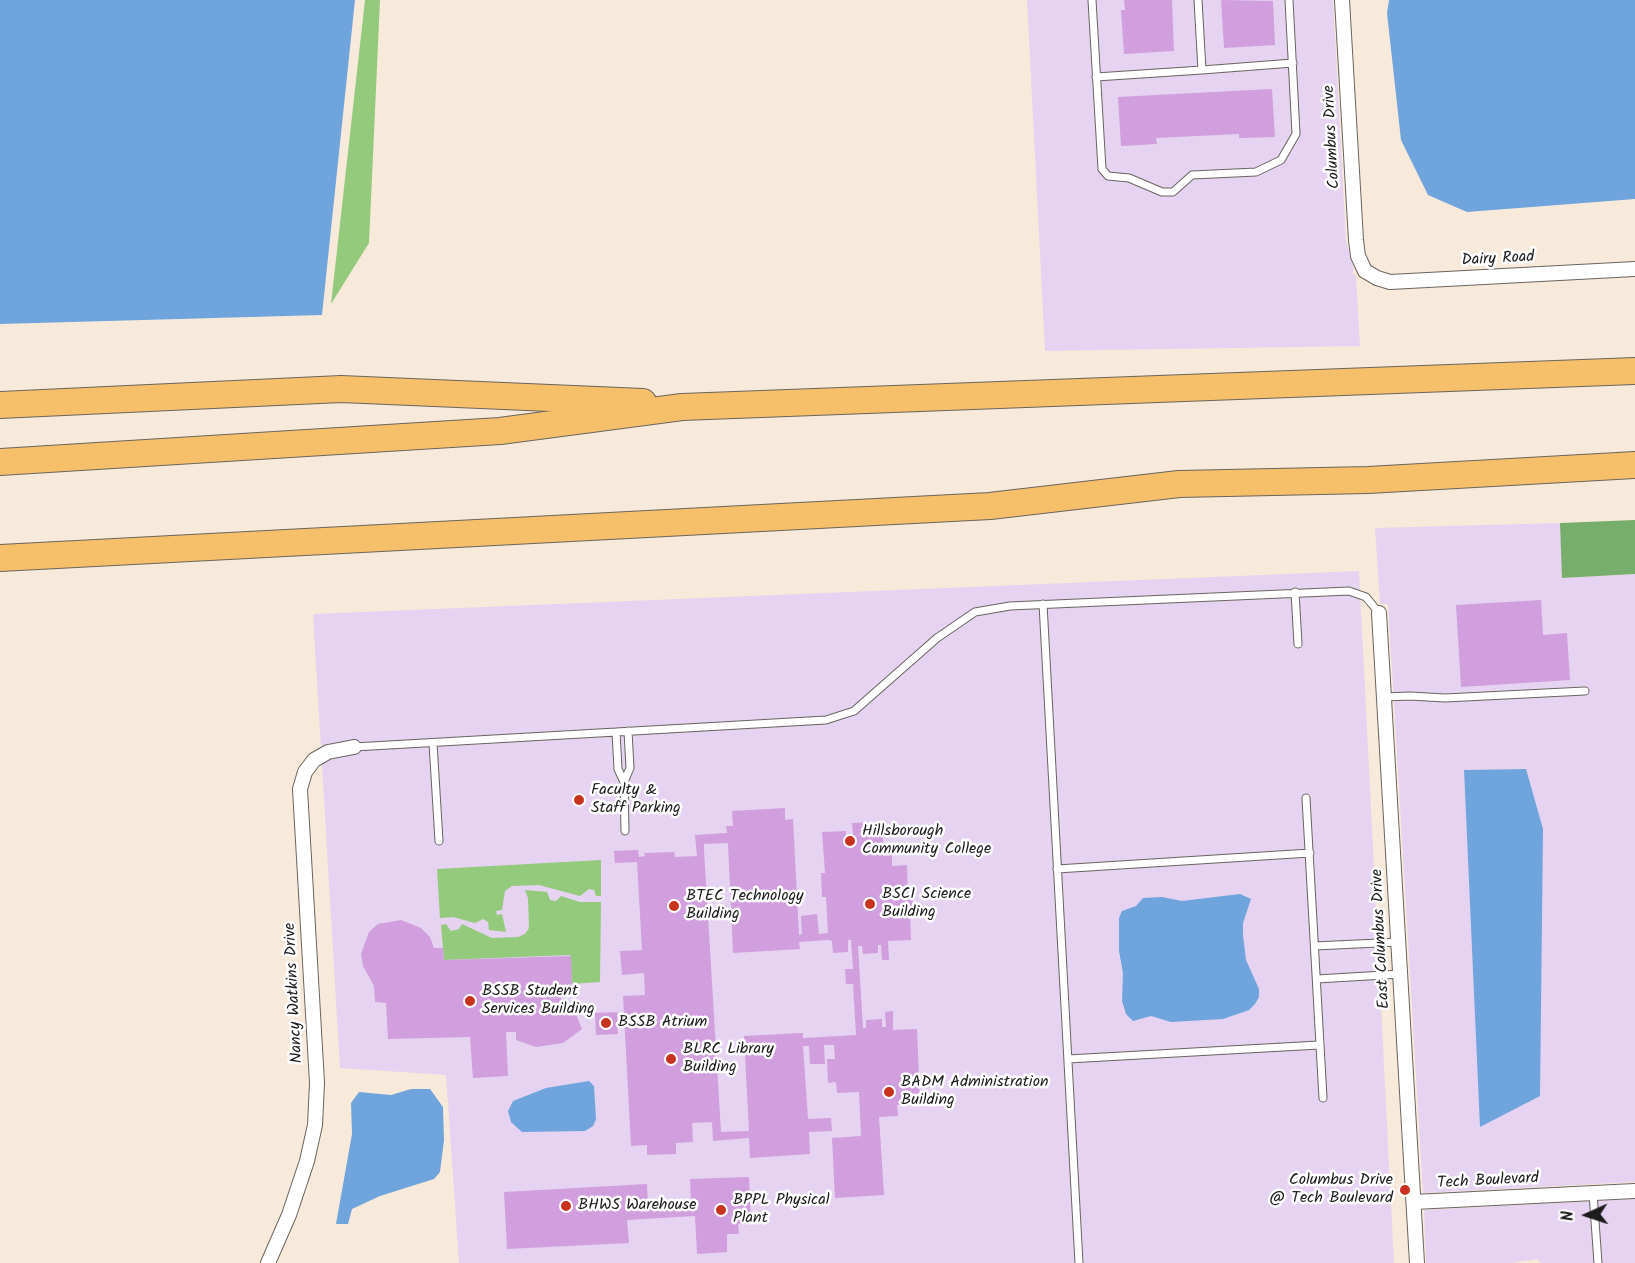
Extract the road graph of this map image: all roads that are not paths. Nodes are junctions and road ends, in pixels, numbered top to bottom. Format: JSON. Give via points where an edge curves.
{"nodes":[{"id":1,"x":1092,"y":0,"type":"edge"},
{"id":2,"x":1198,"y":0,"type":"edge"},
{"id":3,"x":1288,"y":0,"type":"edge"},
{"id":4,"x":1342,"y":0,"type":"edge"},
{"id":5,"x":1293,"y":63,"type":"junction"},
{"id":6,"x":1202,"y":70,"type":"junction"},
{"id":7,"x":1096,"y":77,"type":"junction"},
{"id":8,"x":1635,"y":269,"type":"edge"},
{"id":9,"x":1365,"y":271,"type":"joint"},
{"id":10,"x":1635,"y":370,"type":"edge"},
{"id":11,"x":0,"y":405,"type":"edge"},
{"id":12,"x":682,"y":407,"type":"junction"},
{"id":13,"x":0,"y":462,"type":"edge"},
{"id":14,"x":1635,"y":465,"type":"edge"},
{"id":15,"x":0,"y":558,"type":"edge"},
{"id":16,"x":1295,"y":592,"type":"junction"},
{"id":17,"x":1043,"y":604,"type":"junction"},
{"id":18,"x":1379,"y":613,"type":"joint"},
{"id":19,"x":1298,"y":644,"type":"dead end"},
{"id":20,"x":1585,"y":691,"type":"dead end"},
{"id":21,"x":1384,"y":697,"type":"junction"},
{"id":22,"x":628,"y":731,"type":"junction"},
{"id":23,"x":616,"y":732,"type":"junction"},
{"id":24,"x":433,"y":743,"type":"junction"},
{"id":25,"x":354,"y":747,"type":"joint"},
{"id":26,"x":624,"y":782,"type":"junction"},
{"id":27,"x":1306,"y":798,"type":"dead end"},
{"id":28,"x":625,"y":831,"type":"dead end"},
{"id":29,"x":439,"y":841,"type":"dead end"},
{"id":30,"x":1310,"y":853,"type":"junction"},
{"id":31,"x":1057,"y":868,"type":"junction"},
{"id":32,"x":1399,"y":942,"type":"junction"},
{"id":33,"x":1316,"y":946,"type":"junction"},
{"id":34,"x":1401,"y":974,"type":"junction"},
{"id":35,"x":1317,"y":979,"type":"junction"},
{"id":36,"x":1319,"y":1045,"type":"junction"},
{"id":37,"x":1068,"y":1059,"type":"junction"},
{"id":38,"x":1323,"y":1098,"type":"dead end"},
{"id":39,"x":1635,"y":1191,"type":"edge"},
{"id":40,"x":1593,"y":1193,"type":"junction"},
{"id":41,"x":1414,"y":1202,"type":"junction"},
{"id":42,"x":268,"y":1263,"type":"edge"},
{"id":43,"x":1079,"y":1263,"type":"edge"},
{"id":44,"x":1417,"y":1263,"type":"edge"},
{"id":45,"x":1598,"y":1263,"type":"edge"}],
"edges":[{"from":1,"to":7,"type":"lane"},
{"from":2,"to":6,"type":"lane"},
{"from":3,"to":5,"type":"lane"},
{"from":4,"to":9,"type":"street","name":"Columbus Drive","via":[[1356,240]]},
{"from":5,"to":6,"type":"lane"},
{"from":5,"to":7,"type":"lane","via":[[1296,134],[1281,160],[1257,172],[1192,175],[1173,192],[1162,192],[1129,178],[1108,176],[1102,169]]},
{"from":6,"to":7,"type":"lane"},
{"from":8,"to":9,"type":"street","name":"Dairy Road","via":[[1390,282]]},
{"from":10,"to":12,"type":"highway"},
{"from":11,"to":12,"type":"highway","via":[[340,390],[613,399]]},
{"from":12,"to":13,"type":"highway","via":[[500,431]]},
{"from":14,"to":15,"type":"highway","via":[[1368,480],[1179,484],[979,507]]},
{"from":16,"to":17,"type":"lane"},
{"from":16,"to":18,"type":"lane","via":[[1359,592],[1374,603]]},
{"from":16,"to":19,"type":"lane"},
{"from":17,"to":22,"type":"lane","via":[[975,612],[937,638],[854,711],[826,720]]},
{"from":17,"to":31,"type":"lane"},
{"from":18,"to":21,"type":"street","name":"East Columbus Drive"},
{"from":20,"to":21,"type":"lane","via":[[1445,699]]},
{"from":21,"to":32,"type":"street","name":"East Columbus Drive"},
{"from":22,"to":23,"type":"lane"},
{"from":22,"to":26,"type":"lane","via":[[630,768]]},
{"from":23,"to":24,"type":"lane"},
{"from":23,"to":26,"type":"lane","via":[[618,769]]},
{"from":24,"to":25,"type":"lane"},
{"from":24,"to":29,"type":"lane"},
{"from":25,"to":42,"type":"street","name":"Nancy Watkins Drive","via":[[328,752],[314,760],[300,789],[317,1083],[315,1125],[300,1183]]},
{"from":26,"to":28,"type":"lane"},
{"from":27,"to":30,"type":"lane"},
{"from":30,"to":31,"type":"lane"},
{"from":30,"to":33,"type":"lane"},
{"from":31,"to":37,"type":"lane"},
{"from":32,"to":33,"type":"lane"},
{"from":32,"to":34,"type":"street","name":"East Columbus Drive"},
{"from":33,"to":35,"type":"lane"},
{"from":34,"to":35,"type":"lane"},
{"from":34,"to":41,"type":"street","name":"East Columbus Drive"},
{"from":35,"to":36,"type":"lane"},
{"from":36,"to":37,"type":"lane"},
{"from":36,"to":38,"type":"lane"},
{"from":37,"to":43,"type":"lane"},
{"from":39,"to":40,"type":"street","name":"Tech Boulevard"},
{"from":40,"to":41,"type":"street","name":"Tech Boulevard"},
{"from":40,"to":45,"type":"lane"},
{"from":41,"to":44,"type":"street","name":"East Columbus Drive"}]}
